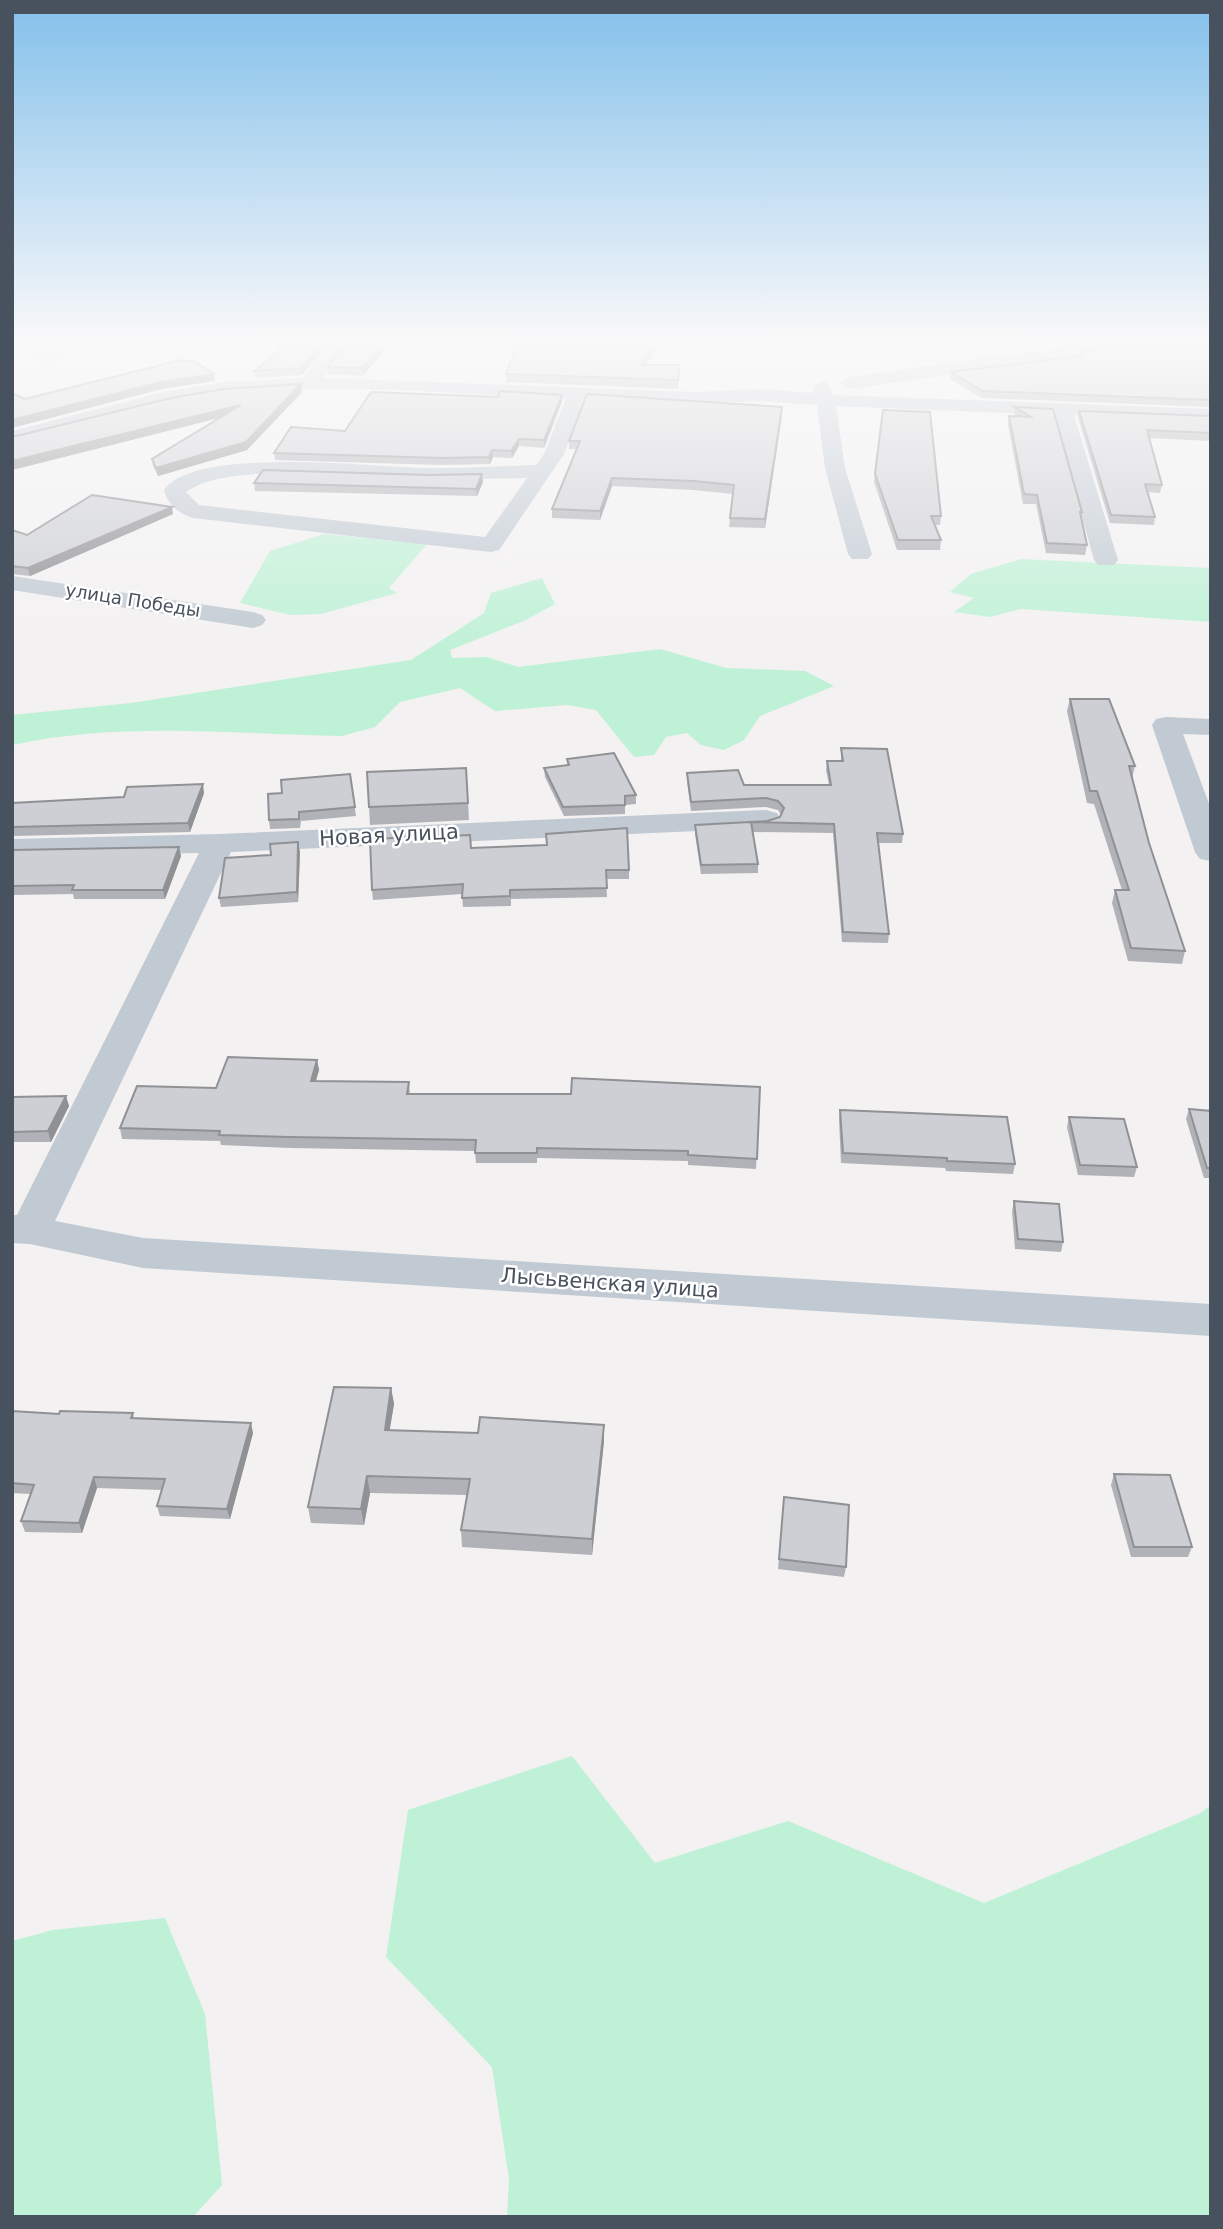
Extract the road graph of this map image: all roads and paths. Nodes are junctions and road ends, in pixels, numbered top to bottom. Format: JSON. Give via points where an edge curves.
{"nodes":[{"id":1,"x":556,"y":449,"type":"edge"},
{"id":2,"x":832,"y":449,"type":"edge"},
{"id":3,"x":1074,"y":449,"type":"edge"},
{"id":4,"x":540,"y":471,"type":"junction"},
{"id":5,"x":860,"y":554,"type":"dead end"},
{"id":6,"x":1106,"y":560,"type":"dead end"},
{"id":7,"x":12,"y":583,"type":"edge"},
{"id":8,"x":253,"y":620,"type":"dead end"},
{"id":9,"x":1211,"y":727,"type":"edge"},
{"id":10,"x":766,"y":819,"type":"edge"},
{"id":11,"x":220,"y":843,"type":"junction"},
{"id":12,"x":12,"y":848,"type":"edge"},
{"id":13,"x":1211,"y":852,"type":"edge"},
{"id":14,"x":21,"y":1230,"type":"edge"},
{"id":15,"x":1211,"y":1320,"type":"edge"}],
"edges":[{"from":1,"to":4,"type":"street"},
{"from":2,"to":5,"type":"street"},
{"from":3,"to":6,"type":"street"},
{"from":4,"to":4,"type":"street","via":[[429,474],[256,468],[228,470],[175,490],[177,498],[193,511],[491,545]]},
{"from":7,"to":8,"type":"street","name":"улица Победы"},
{"from":9,"to":13,"type":"street","via":[[1166,725]]},
{"from":10,"to":11,"type":"street","name":"Новая улица"},
{"from":11,"to":12,"type":"street","name":"Новая улица"},
{"from":11,"to":14,"type":"street"},
{"from":14,"to":15,"type":"street","name":"Лысьвенская улица","via":[[143,1254]]}]}
